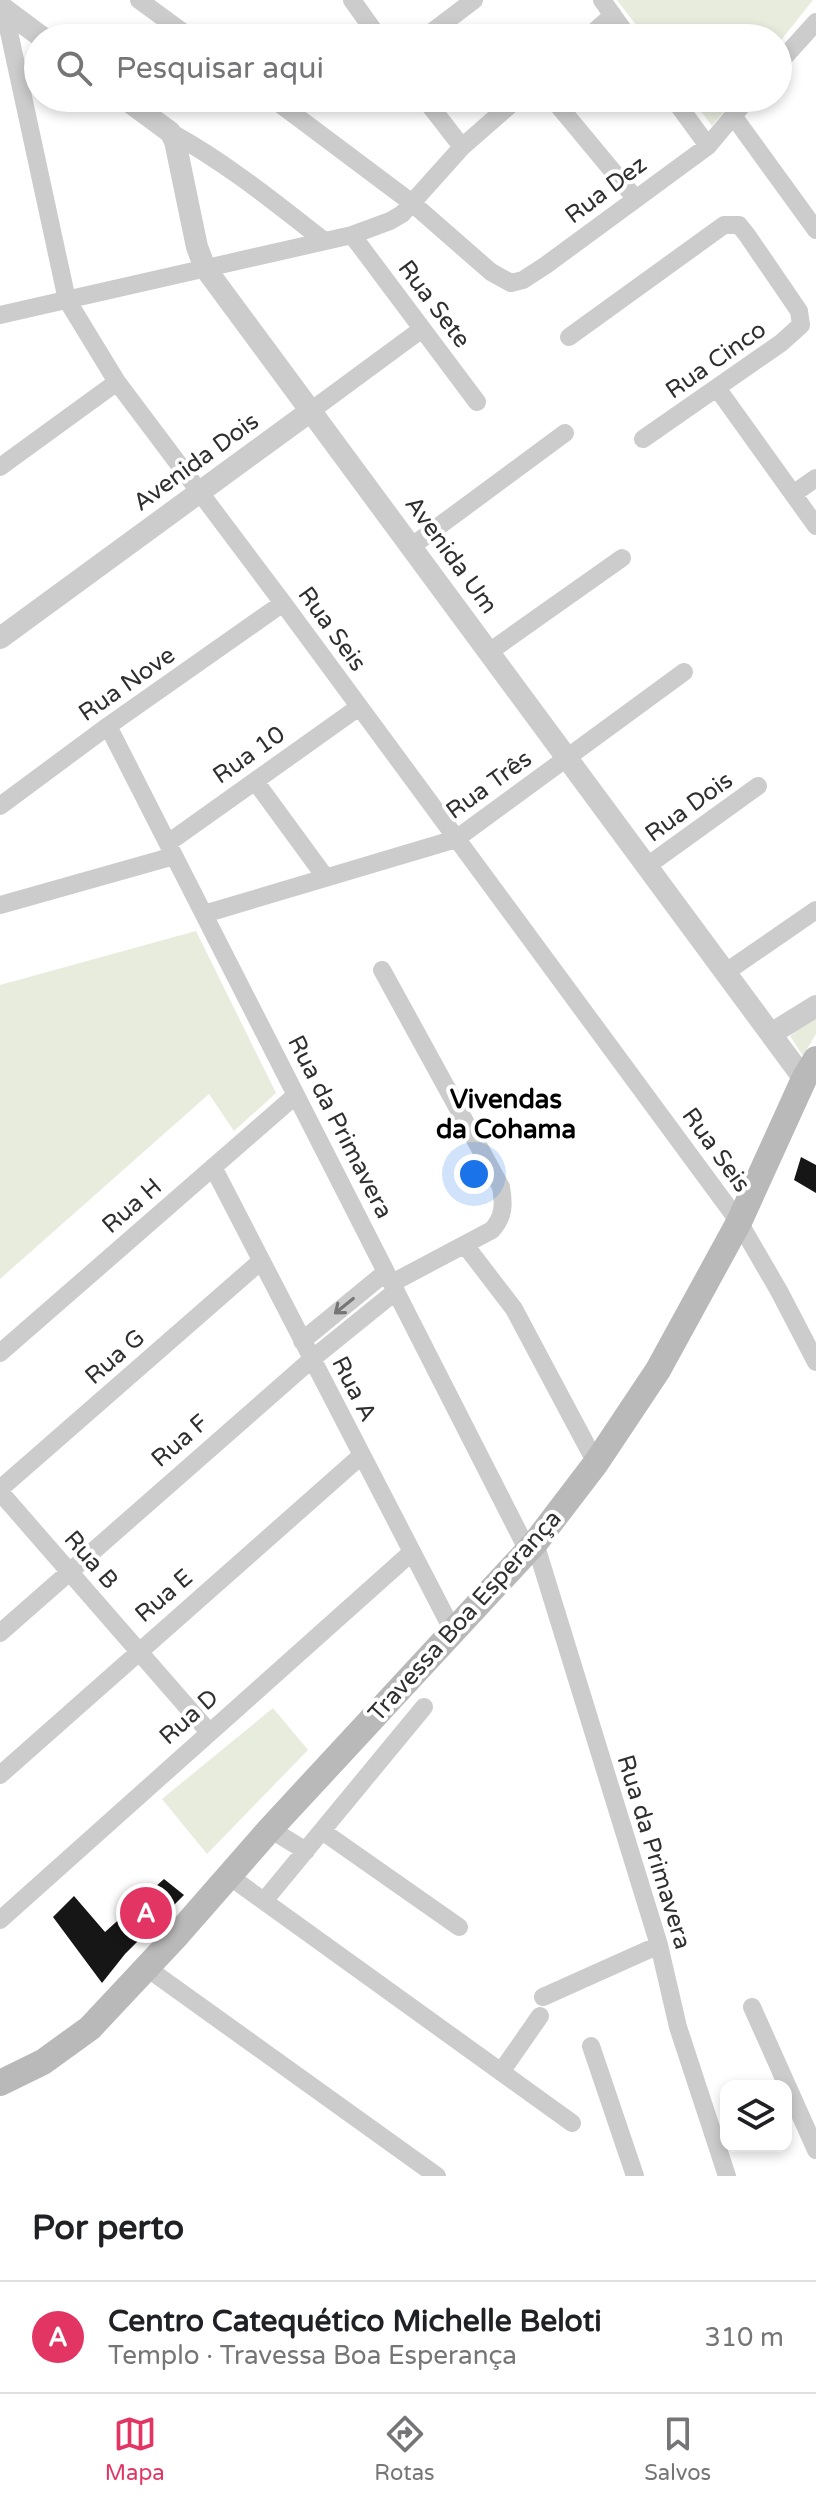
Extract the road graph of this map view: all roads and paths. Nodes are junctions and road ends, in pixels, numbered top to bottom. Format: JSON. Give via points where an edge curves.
{"nodes":[{"id":1,"x":139,"y":0,"type":"edge"},
{"id":2,"x":352,"y":0,"type":"edge"},
{"id":3,"x":474,"y":0,"type":"edge"},
{"id":4,"x":2,"y":7,"type":"edge"},
{"id":5,"x":24,"y":24,"type":"edge"},
{"id":6,"x":172,"y":24,"type":"edge"},
{"id":7,"x":369,"y":24,"type":"edge"},
{"id":8,"x":442,"y":24,"type":"edge"},
{"id":9,"x":814,"y":31,"type":"edge"},
{"id":10,"x":792,"y":51,"type":"edge"},
{"id":11,"x":24,"y":106,"type":"edge"},
{"id":12,"x":25,"y":112,"type":"edge"},
{"id":13,"x":143,"y":112,"type":"edge"},
{"id":14,"x":291,"y":112,"type":"edge"},
{"id":15,"x":435,"y":112,"type":"edge"},
{"id":16,"x":502,"y":112,"type":"edge"},
{"id":17,"x":564,"y":112,"type":"edge"},
{"id":18,"x":683,"y":112,"type":"edge"},
{"id":19,"x":738,"y":112,"type":"edge"},
{"id":20,"x":734,"y":117,"type":"junction"},
{"id":21,"x":170,"y":132,"type":"junction"},
{"id":22,"x":708,"y":146,"type":"junction"},
{"id":23,"x":462,"y":147,"type":"junction"},
{"id":24,"x":635,"y":198,"type":"junction"},
{"id":25,"x":412,"y":203,"type":"junction"},
{"id":26,"x":816,"y":230,"type":"edge"},
{"id":27,"x":352,"y":235,"type":"junction"},
{"id":28,"x":323,"y":240,"type":"junction"},
{"id":29,"x":205,"y":268,"type":"junction"},
{"id":30,"x":67,"y":300,"type":"junction"},
{"id":31,"x":0,"y":315,"type":"edge"},
{"id":32,"x":422,"y":329,"type":"junction"},
{"id":33,"x":569,"y":337,"type":"dead end"},
{"id":34,"x":117,"y":382,"type":"junction"},
{"id":35,"x":717,"y":388,"type":"junction"},
{"id":36,"x":477,"y":402,"type":"dead end"},
{"id":37,"x":312,"y":410,"type":"junction"},
{"id":38,"x":565,"y":433,"type":"dead end"},
{"id":39,"x":643,"y":439,"type":"dead end"},
{"id":40,"x":0,"y":467,"type":"edge"},
{"id":41,"x":816,"y":478,"type":"edge"},
{"id":42,"x":200,"y":490,"type":"junction"},
{"id":43,"x":793,"y":494,"type":"junction"},
{"id":44,"x":816,"y":526,"type":"edge"},
{"id":45,"x":412,"y":546,"type":"junction"},
{"id":46,"x":622,"y":558,"type":"dead end"},
{"id":47,"x":283,"y":603,"type":"junction"},
{"id":48,"x":0,"y":638,"type":"edge"},
{"id":49,"x":489,"y":652,"type":"junction"},
{"id":50,"x":684,"y":672,"type":"dead end"},
{"id":51,"x":359,"y":707,"type":"junction"},
{"id":52,"x":108,"y":726,"type":"junction"},
{"id":53,"x":568,"y":758,"type":"junction"},
{"id":54,"x":255,"y":781,"type":"junction"},
{"id":55,"x":758,"y":786,"type":"dead end"},
{"id":56,"x":0,"y":806,"type":"edge"},
{"id":57,"x":456,"y":839,"type":"junction"},
{"id":58,"x":171,"y":849,"type":"junction"},
{"id":59,"x":647,"y":866,"type":"junction"},
{"id":60,"x":326,"y":878,"type":"junction"},
{"id":61,"x":0,"y":905,"type":"edge"},
{"id":62,"x":816,"y":910,"type":"edge"},
{"id":63,"x":204,"y":914,"type":"junction"},
{"id":64,"x":382,"y":970,"type":"dead end"},
{"id":65,"x":726,"y":972,"type":"junction"},
{"id":66,"x":816,"y":1006,"type":"edge"},
{"id":67,"x":771,"y":1034,"type":"junction"},
{"id":68,"x":811,"y":1073,"type":"edge"},
{"id":69,"x":296,"y":1095,"type":"junction"},
{"id":70,"x":213,"y":1167,"type":"junction"},
{"id":71,"x":739,"y":1222,"type":"junction"},
{"id":72,"x":465,"y":1245,"type":"junction"},
{"id":73,"x":261,"y":1261,"type":"junction"},
{"id":74,"x":391,"y":1282,"type":"junction"},
{"id":75,"x":302,"y":1341,"type":"junction"},
{"id":76,"x":0,"y":1353,"type":"edge"},
{"id":77,"x":312,"y":1359,"type":"junction"},
{"id":78,"x":816,"y":1362,"type":"edge"},
{"id":79,"x":362,"y":1455,"type":"junction"},
{"id":80,"x":596,"y":1463,"type":"junction"},
{"id":81,"x":0,"y":1490,"type":"edge"},
{"id":82,"x":532,"y":1547,"type":"junction"},
{"id":83,"x":412,"y":1552,"type":"junction"},
{"id":84,"x":69,"y":1570,"type":"junction"},
{"id":85,"x":0,"y":1633,"type":"edge"},
{"id":86,"x":454,"y":1633,"type":"junction"},
{"id":87,"x":138,"y":1651,"type":"junction"},
{"id":88,"x":424,"y":1707,"type":"dead end"},
{"id":89,"x":209,"y":1732,"type":"junction"},
{"id":90,"x":0,"y":1775,"type":"edge"},
{"id":91,"x":270,"y":1829,"type":"junction"},
{"id":92,"x":322,"y":1831,"type":"junction"},
{"id":93,"x":306,"y":1851,"type":"junction"},
{"id":94,"x":229,"y":1876,"type":"junction"},
{"id":95,"x":264,"y":1901,"type":"junction"},
{"id":96,"x":0,"y":1920,"type":"edge"},
{"id":97,"x":459,"y":1927,"type":"dead end"},
{"id":98,"x":659,"y":1945,"type":"junction"},
{"id":99,"x":147,"y":1968,"type":"junction"},
{"id":100,"x":752,"y":2007,"type":"dead end"},
{"id":101,"x":591,"y":2046,"type":"dead end"},
{"id":102,"x":501,"y":2072,"type":"junction"},
{"id":103,"x":2,"y":2079,"type":"edge"},
{"id":104,"x":572,"y":2123,"type":"dead end"},
{"id":105,"x":816,"y":2150,"type":"edge"},
{"id":106,"x":437,"y":2176,"type":"edge"},
{"id":107,"x":635,"y":2176,"type":"edge"},
{"id":108,"x":727,"y":2176,"type":"edge"}],
"edges":[{"from":1,"to":6,"type":"street"},
{"from":2,"to":7,"type":"street"},
{"from":3,"to":8,"type":"street"},
{"from":4,"to":5,"type":"street"},
{"from":4,"to":11,"type":"street","name":"Rua Seis"},
{"from":9,"to":10,"type":"street"},
{"from":12,"to":30,"type":"street","name":"Rua Seis"},
{"from":13,"to":21,"type":"street"},
{"from":14,"to":25,"type":"street"},
{"from":15,"to":23,"type":"street"},
{"from":16,"to":23,"type":"street"},
{"from":17,"to":24,"type":"street"},
{"from":18,"to":22,"type":"street"},
{"from":19,"to":20,"type":"street","name":"Rua Dez"},
{"from":20,"to":22,"type":"street","name":"Rua Dez"},
{"from":20,"to":26,"type":"street"},
{"from":21,"to":28,"type":"street","via":[[244,178]]},
{"from":21,"to":29,"type":"street","name":"Avenida Um"},
{"from":22,"to":24,"type":"street","name":"Rua Dez"},
{"from":23,"to":25,"type":"street"},
{"from":24,"to":25,"type":"street","name":"Rua Dez","via":[[523,280],[511,283]]},
{"from":25,"to":27,"type":"street","via":[[390,221]]},
{"from":27,"to":28,"type":"street"},
{"from":27,"to":32,"type":"street","name":"Rua Sete"},
{"from":28,"to":29,"type":"street"},
{"from":29,"to":30,"type":"street"},
{"from":29,"to":37,"type":"street","name":"Avenida Um"},
{"from":30,"to":31,"type":"street"},
{"from":30,"to":34,"type":"street","name":"Rua Seis"},
{"from":32,"to":36,"type":"street","name":"Rua Sete"},
{"from":32,"to":37,"type":"street","name":"Avenida Dois"},
{"from":33,"to":35,"type":"street","name":"Rua Cinco","via":[[724,225],[739,225],[801,317],[797,330]]},
{"from":34,"to":40,"type":"street"},
{"from":34,"to":42,"type":"street","name":"Rua Seis"},
{"from":35,"to":39,"type":"street","name":"Rua Cinco"},
{"from":35,"to":43,"type":"street"},
{"from":37,"to":42,"type":"street","name":"Avenida Dois"},
{"from":37,"to":45,"type":"street","name":"Avenida Um"},
{"from":38,"to":45,"type":"street"},
{"from":41,"to":43,"type":"street"},
{"from":42,"to":47,"type":"street","name":"Rua Seis"},
{"from":42,"to":48,"type":"street","name":"Avenida Dois"},
{"from":43,"to":44,"type":"street"},
{"from":45,"to":49,"type":"street","name":"Avenida Um"},
{"from":46,"to":49,"type":"street"},
{"from":47,"to":51,"type":"street","name":"Rua Seis"},
{"from":47,"to":52,"type":"street","name":"Rua Nove"},
{"from":49,"to":53,"type":"street","name":"Avenida Um"},
{"from":50,"to":53,"type":"street","name":"Rua Três"},
{"from":51,"to":54,"type":"street","name":"Rua 10"},
{"from":51,"to":57,"type":"street","name":"Rua Seis"},
{"from":52,"to":56,"type":"street","name":"Rua Nove"},
{"from":52,"to":58,"type":"street","name":"Rua da Primavera"},
{"from":53,"to":57,"type":"street","name":"Rua Três"},
{"from":53,"to":59,"type":"street","name":"Avenida Um"},
{"from":54,"to":58,"type":"street","name":"Rua 10"},
{"from":54,"to":60,"type":"street"},
{"from":55,"to":59,"type":"street","name":"Rua Dois"},
{"from":57,"to":60,"type":"street","name":"Rua Três"},
{"from":57,"to":71,"type":"street","name":"Rua Seis"},
{"from":58,"to":61,"type":"street","name":"Rua 10"},
{"from":58,"to":63,"type":"street","name":"Rua da Primavera"},
{"from":59,"to":65,"type":"street","name":"Avenida Um"},
{"from":60,"to":63,"type":"street","name":"Rua Três"},
{"from":62,"to":65,"type":"street"},
{"from":63,"to":69,"type":"street","name":"Rua da Primavera"},
{"from":64,"to":72,"type":"street","via":[[501,1187],[503,1210],[497,1224]]},
{"from":65,"to":67,"type":"street","name":"Avenida Um"},
{"from":66,"to":67,"type":"street"},
{"from":67,"to":68,"type":"street","name":"Avenida Um"},
{"from":68,"to":71,"type":"main road","name":"Travessa Boa Esperança"},
{"from":69,"to":70,"type":"street","name":"Rua H"},
{"from":69,"to":74,"type":"street","name":"Rua da Primavera"},
{"from":70,"to":73,"type":"street","name":"Rua A"},
{"from":70,"to":76,"type":"street","name":"Rua H"},
{"from":71,"to":78,"type":"street","name":"Rua Seis"},
{"from":71,"to":80,"type":"main road","name":"Travessa Boa Esperança","via":[[658,1370]]},
{"from":72,"to":74,"type":"street"},
{"from":72,"to":80,"type":"street","via":[[514,1309]]},
{"from":73,"to":75,"type":"street","name":"Rua A"},
{"from":73,"to":81,"type":"street","name":"Rua G"},
{"from":74,"to":75,"type":"street","one_way":true},
{"from":74,"to":77,"type":"street","name":"Rua F"},
{"from":74,"to":82,"type":"street","name":"Rua da Primavera"},
{"from":75,"to":77,"type":"street","name":"Rua A"},
{"from":77,"to":79,"type":"street","name":"Rua A"},
{"from":77,"to":84,"type":"street","name":"Rua F"},
{"from":79,"to":83,"type":"street","name":"Rua A"},
{"from":79,"to":87,"type":"street","name":"Rua E"},
{"from":80,"to":82,"type":"main road","name":"Travessa Boa Esperança"},
{"from":81,"to":84,"type":"street","name":"Rua B"},
{"from":82,"to":86,"type":"main road","name":"Travessa Boa Esperança"},
{"from":82,"to":98,"type":"street","name":"Rua da Primavera"},
{"from":83,"to":86,"type":"street","name":"Rua A"},
{"from":83,"to":89,"type":"street","name":"Rua D"},
{"from":84,"to":85,"type":"street","name":"Rua F"},
{"from":84,"to":87,"type":"street","name":"Rua B"},
{"from":86,"to":91,"type":"main road","name":"Travessa Boa Esperança"},
{"from":87,"to":89,"type":"street","name":"Rua B"},
{"from":87,"to":90,"type":"street","name":"Rua E"},
{"from":88,"to":92,"type":"street"},
{"from":89,"to":96,"type":"street","name":"Rua D"},
{"from":91,"to":93,"type":"street"},
{"from":91,"to":94,"type":"main road","name":"Travessa Boa Esperança"},
{"from":92,"to":93,"type":"street"},
{"from":92,"to":97,"type":"street"},
{"from":93,"to":95,"type":"street"},
{"from":94,"to":95,"type":"street"},
{"from":94,"to":99,"type":"main road","name":"Travessa Boa Esperança"},
{"from":95,"to":102,"type":"street"},
{"from":98,"to":102,"type":"street","via":[[541,2006]]},
{"from":98,"to":108,"type":"street","name":"Rua da Primavera","via":[[678,2027]]},
{"from":99,"to":103,"type":"main road","name":"Travessa Boa Esperança","via":[[90,2028],[43,2062]]},
{"from":99,"to":106,"type":"street"},
{"from":100,"to":105,"type":"street"},
{"from":101,"to":107,"type":"street"},
{"from":102,"to":104,"type":"street"}]}
